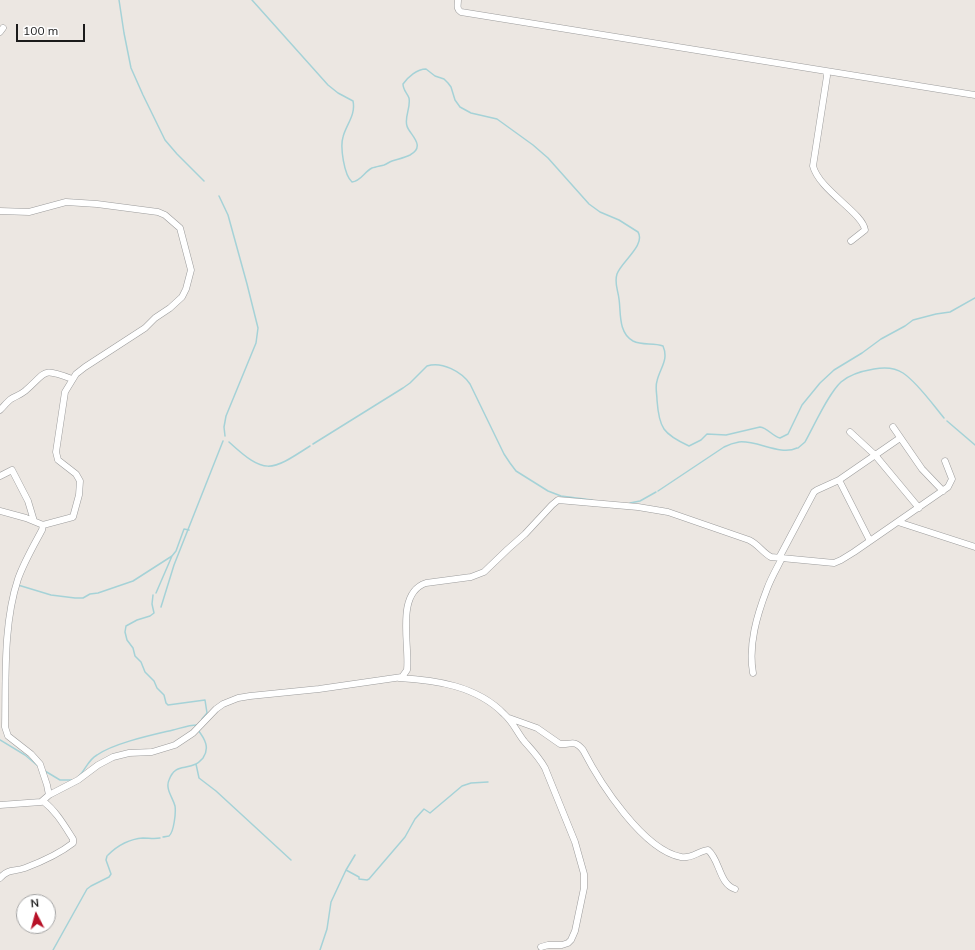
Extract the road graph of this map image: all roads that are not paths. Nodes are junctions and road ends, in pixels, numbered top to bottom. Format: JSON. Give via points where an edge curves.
{"nodes":[{"id":1,"x":458,"y":0,"type":"edge"},
{"id":2,"x":826,"y":72,"type":"junction"},
{"id":3,"x":975,"y":95,"type":"edge"},
{"id":4,"x":0,"y":211,"type":"edge"},
{"id":5,"x":851,"y":241,"type":"dead end"},
{"id":6,"x":72,"y":379,"type":"junction"},
{"id":7,"x":0,"y":410,"type":"edge"},
{"id":8,"x":893,"y":427,"type":"dead end"},
{"id":9,"x":850,"y":432,"type":"dead end"},
{"id":10,"x":900,"y":438,"type":"junction"},
{"id":11,"x":875,"y":455,"type":"junction"},
{"id":12,"x":946,"y":461,"type":"dead end"},
{"id":13,"x":0,"y":476,"type":"edge"},
{"id":14,"x":839,"y":480,"type":"junction"},
{"id":15,"x":943,"y":491,"type":"junction"},
{"id":16,"x":919,"y":508,"type":"junction"},
{"id":17,"x":0,"y":511,"type":"edge"},
{"id":18,"x":34,"y":521,"type":"junction"},
{"id":19,"x":898,"y":522,"type":"junction"},
{"id":20,"x":43,"y":525,"type":"junction"},
{"id":21,"x":870,"y":541,"type":"junction"},
{"id":22,"x":975,"y":546,"type":"edge"},
{"id":23,"x":780,"y":558,"type":"junction"},
{"id":24,"x":753,"y":673,"type":"dead end"},
{"id":25,"x":399,"y":678,"type":"junction"},
{"id":26,"x":509,"y":718,"type":"junction"},
{"id":27,"x":49,"y":795,"type":"junction"},
{"id":28,"x":43,"y":801,"type":"junction"},
{"id":29,"x":0,"y":805,"type":"edge"},
{"id":30,"x":0,"y":878,"type":"edge"},
{"id":31,"x":735,"y":889,"type":"dead end"},
{"id":32,"x":541,"y":947,"type":"dead end"}],
"edges":[{"from":1,"to":2,"type":"street","via":[[458,10],[461,12]]},
{"from":2,"to":3,"type":"street"},
{"from":2,"to":5,"type":"street","via":[[813,166],[827,188],[865,227],[865,230]]},
{"from":4,"to":6,"type":"street","via":[[29,212],[66,202],[117,206],[158,212],[178,225],[182,231],[191,270],[182,297],[145,328],[84,367]]},
{"from":6,"to":7,"type":"street","via":[[55,372],[43,374]]},
{"from":6,"to":20,"type":"street","via":[[63,399],[56,455],[60,462],[79,477],[79,495],[73,517]]},
{"from":8,"to":10,"type":"street"},
{"from":9,"to":11,"type":"street"},
{"from":10,"to":11,"type":"street"},
{"from":10,"to":15,"type":"street","via":[[922,469]]},
{"from":11,"to":14,"type":"street"},
{"from":11,"to":16,"type":"street"},
{"from":12,"to":15,"type":"street","via":[[952,479]]},
{"from":13,"to":18,"type":"street","via":[[12,470],[28,501]]},
{"from":14,"to":21,"type":"street"},
{"from":14,"to":23,"type":"street","via":[[814,492]]},
{"from":15,"to":16,"type":"street"},
{"from":16,"to":19,"type":"street"},
{"from":17,"to":18,"type":"street"},
{"from":18,"to":20,"type":"street"},
{"from":19,"to":21,"type":"street"},
{"from":19,"to":22,"type":"street"},
{"from":20,"to":27,"type":"street","via":[[18,579],[9,617],[5,727],[9,737],[40,764]]},
{"from":21,"to":23,"type":"street","via":[[837,562]]},
{"from":23,"to":24,"type":"street","via":[[757,620],[753,640]]},
{"from":23,"to":25,"type":"street","via":[[768,556],[749,540],[674,514],[638,507],[558,500],[484,572],[471,577],[421,584],[414,589],[406,618],[407,670]]},
{"from":25,"to":26,"type":"street","via":[[458,686],[490,702]]},
{"from":25,"to":27,"type":"street","via":[[238,698],[216,709],[190,735],[175,745],[155,752],[129,753],[113,757]]},
{"from":26,"to":31,"type":"street","via":[[537,728],[560,744],[577,744],[615,802],[640,832],[680,857],[690,857],[708,850],[727,884]]},
{"from":26,"to":32,"type":"street","via":[[545,768],[575,842],[584,874],[583,896],[571,940],[562,945]]},
{"from":27,"to":28,"type":"street"},
{"from":28,"to":29,"type":"street"},
{"from":28,"to":30,"type":"street","via":[[58,815],[73,843],[57,854],[24,868],[7,871]]}]}
